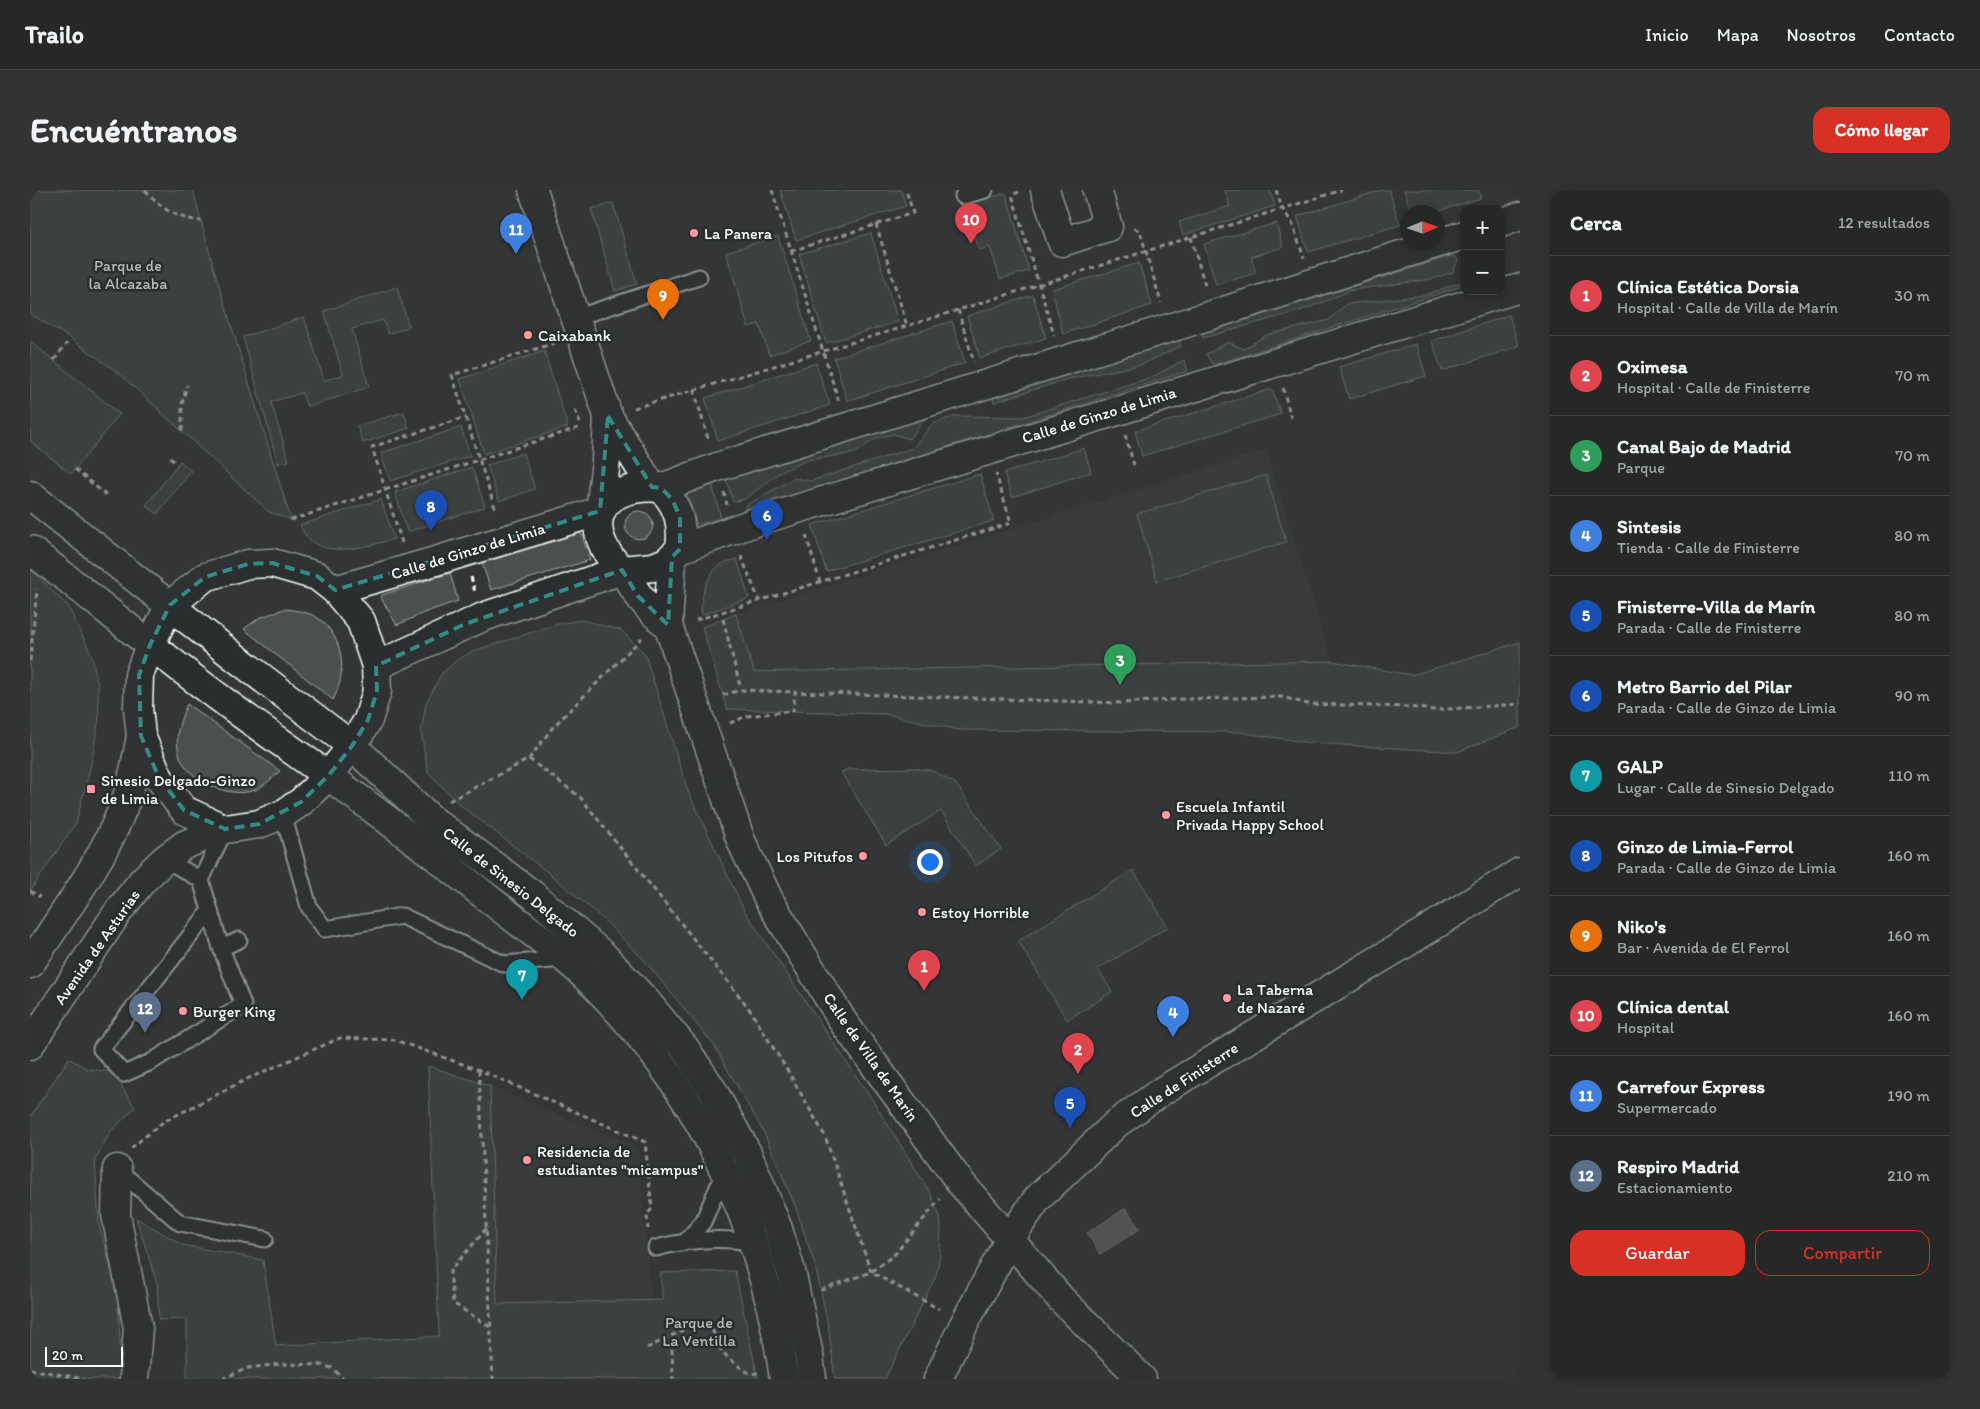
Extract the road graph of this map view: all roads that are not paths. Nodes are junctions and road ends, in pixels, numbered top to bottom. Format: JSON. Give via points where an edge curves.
{"nodes":[{"id":1,"x":533,"y":190,"type":"edge"},
{"id":2,"x":985,"y":190,"type":"edge"},
{"id":3,"x":1045,"y":190,"type":"edge"},
{"id":4,"x":1097,"y":190,"type":"edge"},
{"id":5,"x":963,"y":196,"type":"dead end"},
{"id":6,"x":1520,"y":216,"type":"edge"},
{"id":7,"x":1505,"y":222,"type":"edge"},
{"id":8,"x":1460,"y":237,"type":"edge"},
{"id":9,"x":700,"y":277,"type":"dead end"},
{"id":10,"x":1520,"y":288,"type":"edge"},
{"id":11,"x":1475,"y":297,"type":"edge"},
{"id":12,"x":575,"y":318,"type":"junction"},
{"id":13,"x":608,"y":416,"type":"junction"},
{"id":14,"x":657,"y":488,"type":"junction"},
{"id":15,"x":30,"y":496,"type":"edge"},
{"id":16,"x":600,"y":511,"type":"junction"},
{"id":17,"x":30,"y":550,"type":"edge"},
{"id":18,"x":676,"y":553,"type":"junction"},
{"id":19,"x":622,"y":570,"type":"junction"},
{"id":20,"x":335,"y":590,"type":"junction"},
{"id":21,"x":170,"y":605,"type":"junction"},
{"id":22,"x":680,"y":623,"type":"junction"},
{"id":23,"x":150,"y":645,"type":"junction"},
{"id":24,"x":376,"y":666,"type":"junction"},
{"id":25,"x":141,"y":736,"type":"junction"},
{"id":26,"x":352,"y":746,"type":"junction"},
{"id":27,"x":330,"y":775,"type":"junction"},
{"id":28,"x":283,"y":814,"type":"junction"},
{"id":29,"x":225,"y":830,"type":"junction"},
{"id":30,"x":165,"y":859,"type":"junction"},
{"id":31,"x":1520,"y":872,"type":"edge"},
{"id":32,"x":200,"y":880,"type":"junction"},
{"id":33,"x":209,"y":912,"type":"junction"},
{"id":34,"x":238,"y":940,"type":"dead end"},
{"id":35,"x":221,"y":948,"type":"junction"},
{"id":36,"x":564,"y":959,"type":"junction"},
{"id":37,"x":30,"y":964,"type":"edge"},
{"id":38,"x":30,"y":1045,"type":"edge"},
{"id":39,"x":117,"y":1169,"type":"joint"},
{"id":40,"x":725,"y":1170,"type":"junction"},
{"id":41,"x":265,"y":1239,"type":"dead end"},
{"id":42,"x":686,"y":1240,"type":"junction"},
{"id":43,"x":1009,"y":1240,"type":"junction"},
{"id":44,"x":752,"y":1243,"type":"junction"},
{"id":45,"x":656,"y":1248,"type":"dead end"},
{"id":46,"x":776,"y":1375,"type":"edge"},
{"id":47,"x":134,"y":1379,"type":"edge"},
{"id":48,"x":812,"y":1379,"type":"edge"},
{"id":49,"x":938,"y":1379,"type":"edge"},
{"id":50,"x":1142,"y":1379,"type":"edge"}],
"edges":[{"from":1,"to":12,"type":"main road"},
{"from":2,"to":5,"type":"lane"},
{"from":3,"to":4,"type":"main road","via":[[1062,242],[1108,227]]},
{"from":6,"to":7,"type":"main road"},
{"from":8,"to":14,"type":"main road"},
{"from":9,"to":12,"type":"lane"},
{"from":10,"to":11,"type":"main road","name":"Calle de Ginzo de Limia"},
{"from":11,"to":18,"type":"main road","name":"Calle de Ginzo de Limia","via":[[1285,360],[761,520]]},
{"from":12,"to":13,"type":"main road"},
{"from":13,"to":14,"type":"main road"},
{"from":13,"to":16,"type":"main road"},
{"from":14,"to":16,"type":"main road","via":[[624,490],[609,499]]},
{"from":14,"to":18,"type":"main road","via":[[672,499],[680,517],[682,534]]},
{"from":15,"to":21,"type":"main road","name":"Calle de Sinesio Delgado"},
{"from":16,"to":19,"type":"main road","via":[[604,550]]},
{"from":16,"to":20,"type":"main road","name":"Calle de Ginzo de Limia"},
{"from":17,"to":23,"type":"main road","name":"Calle de Sinesio Delgado"},
{"from":18,"to":19,"type":"main road","via":[[653,567]]},
{"from":18,"to":22,"type":"main road","name":"Calle de Villa de Marín"},
{"from":19,"to":22,"type":"main road","via":[[655,616]]},
{"from":19,"to":24,"type":"main road","via":[[474,620]]},
{"from":20,"to":21,"type":"main road","via":[[317,576],[296,569],[272,563],[248,564],[204,577]]},
{"from":20,"to":24,"type":"main road","via":[[361,621]]},
{"from":21,"to":23,"type":"main road"},
{"from":21,"to":26,"type":"main road","name":"Calle de Sinesio Delgado"},
{"from":22,"to":43,"type":"main road","name":"Calle de Villa de Marín","via":[[741,841],[769,900],[844,1023],[960,1182]]},
{"from":23,"to":25,"type":"main road","via":[[139,675]]},
{"from":23,"to":27,"type":"main road","name":"Calle de Sinesio Delgado"},
{"from":24,"to":26,"type":"main road","via":[[376,691],[368,720]]},
{"from":25,"to":29,"type":"main road","via":[[158,778],[184,810]]},
{"from":25,"to":37,"type":"main road","via":[[134,774],[118,818],[78,892]]},
{"from":26,"to":27,"type":"main road"},
{"from":26,"to":48,"type":"main road","name":"Calle de Sinesio Delgado","via":[[431,819],[533,894],[602,955],[684,1047],[712,1089],[747,1154],[778,1230],[801,1314]]},
{"from":27,"to":28,"type":"main road"},
{"from":27,"to":36,"type":"main road","name":"Calle de Sinesio Delgado"},
{"from":28,"to":29,"type":"main road","via":[[259,824]]},
{"from":28,"to":36,"type":"lane","via":[[303,909],[325,929],[402,916],[504,964]]},
{"from":29,"to":30,"type":"main road","name":"Avenida de Asturias","via":[[184,845]]},
{"from":29,"to":32,"type":"lane"},
{"from":30,"to":32,"type":"lane"},
{"from":30,"to":38,"type":"main road","name":"Avenida de Asturias","via":[[143,880],[118,912]]},
{"from":31,"to":43,"type":"main road","name":"Calle de Finisterre","via":[[1162,1091],[1116,1124],[1037,1198]]},
{"from":32,"to":33,"type":"lane"},
{"from":33,"to":35,"type":"lane"},
{"from":33,"to":35,"type":"lane","via":[[101,1049],[124,1074],[151,1062],[243,1005]]},
{"from":34,"to":35,"type":"lane"},
{"from":36,"to":40,"type":"main road","name":"Calle de Sinesio Delgado","via":[[596,987],[654,1055],[686,1100]]},
{"from":39,"to":41,"type":"lane","via":[[180,1223]]},
{"from":39,"to":47,"type":"main road","via":[[116,1215],[138,1328]]},
{"from":40,"to":42,"type":"lane","via":[[703,1222]]},
{"from":40,"to":44,"type":"main road","name":"Calle de Sinesio Delgado","via":[[740,1203]]},
{"from":42,"to":44,"type":"lane","via":[[734,1239]]},
{"from":42,"to":45,"type":"lane"},
{"from":43,"to":49,"type":"main road","name":"Calle de Finisterre"},
{"from":43,"to":50,"type":"main road","name":"Calle de Villa de Marín","via":[[1061,1299]]},
{"from":44,"to":46,"type":"main road","name":"Calle de Sinesio Delgado","via":[[773,1316]]}]}
